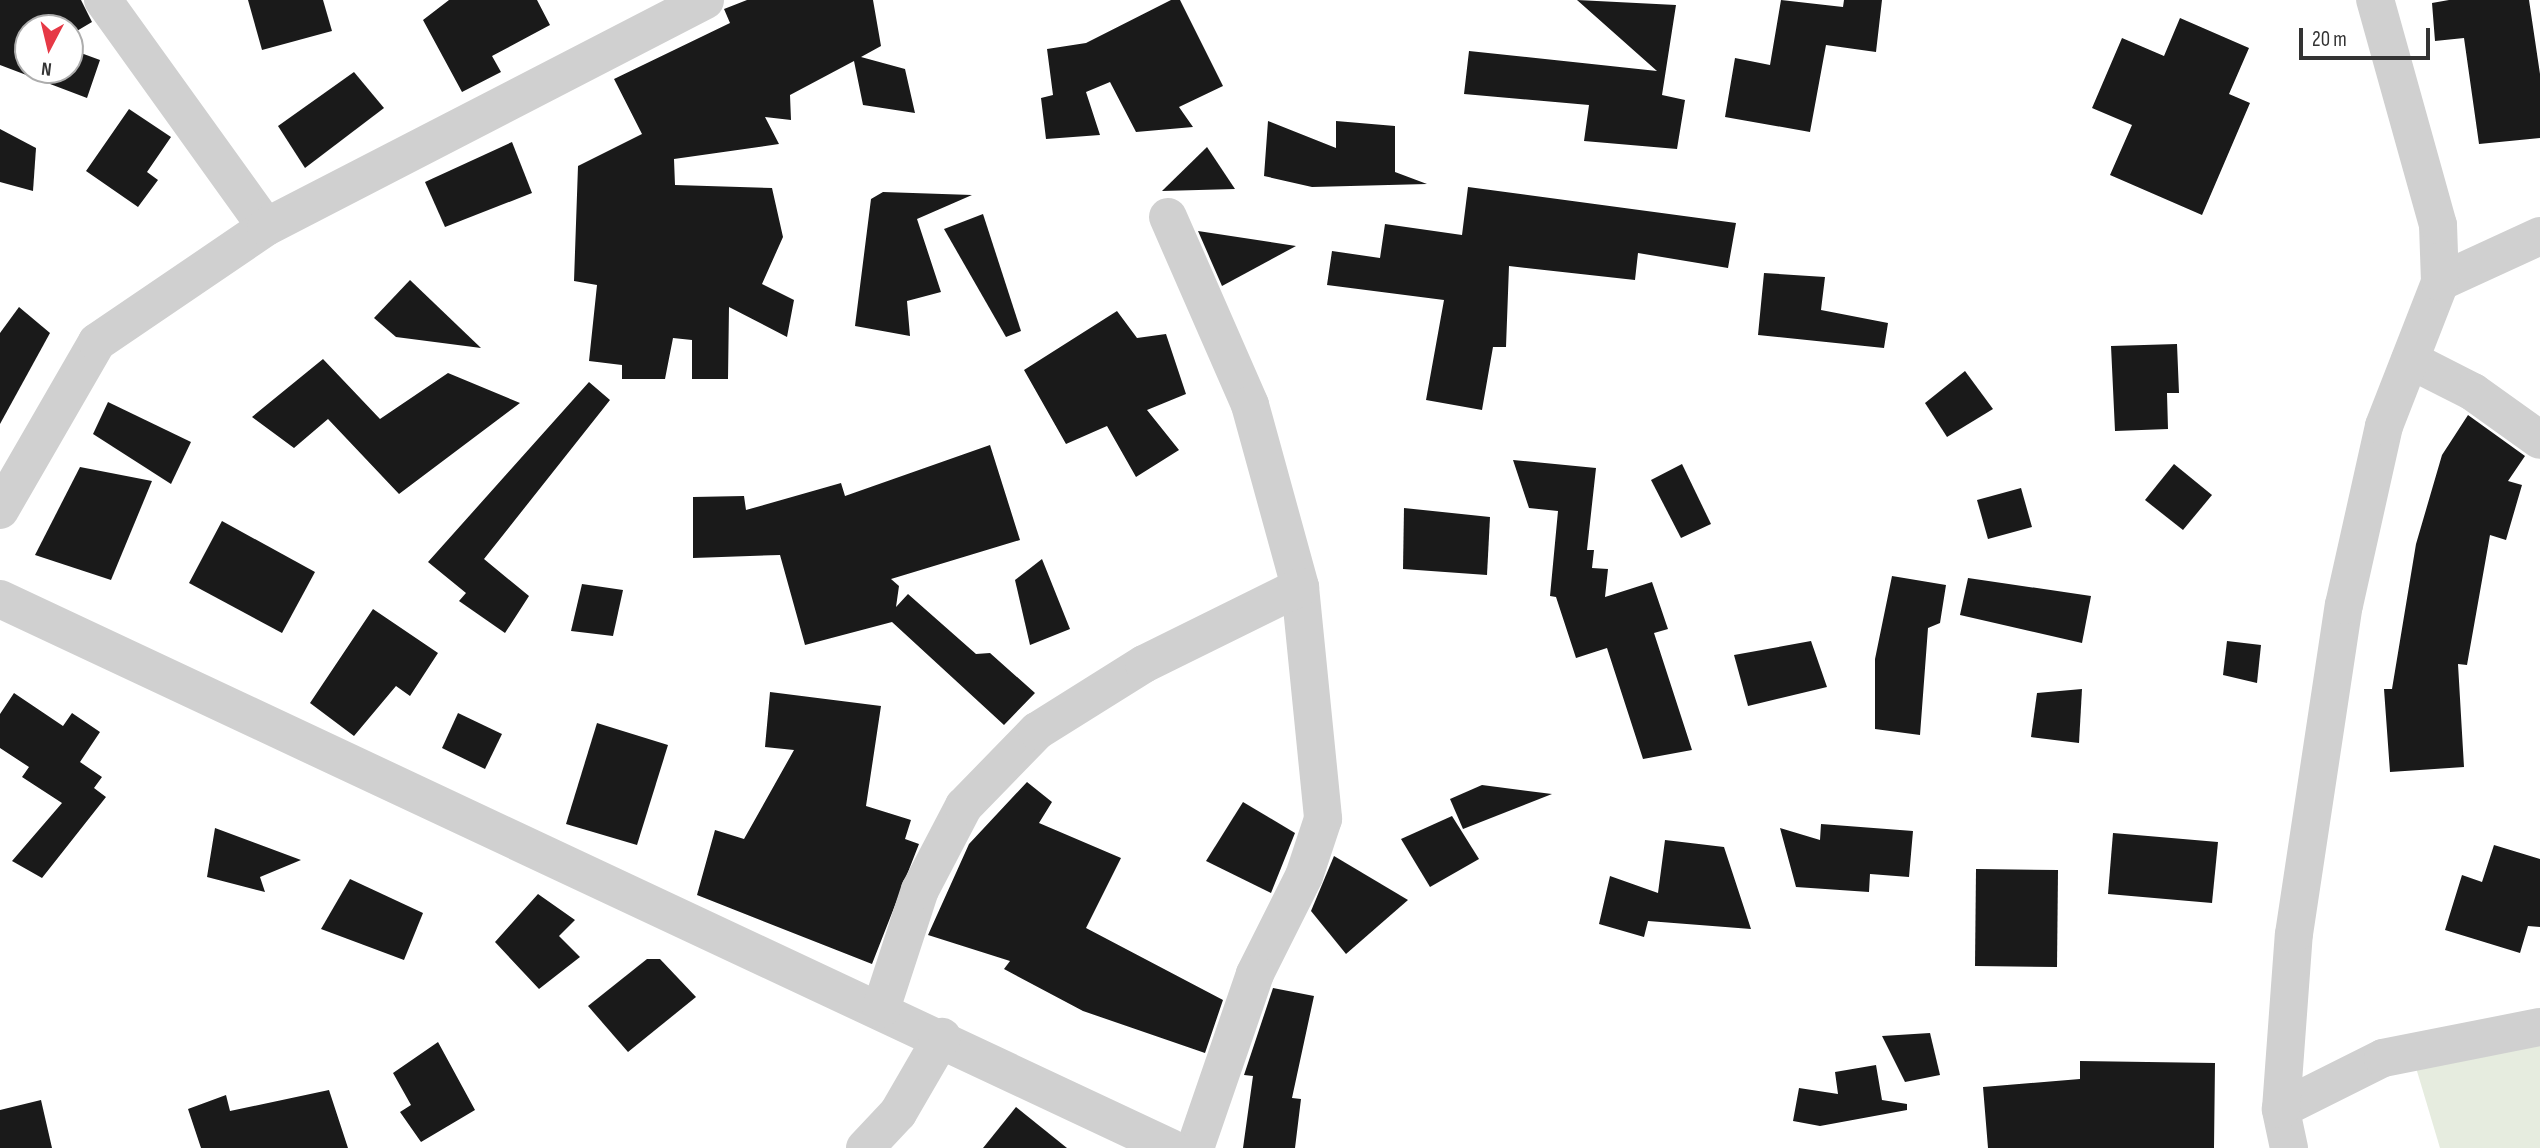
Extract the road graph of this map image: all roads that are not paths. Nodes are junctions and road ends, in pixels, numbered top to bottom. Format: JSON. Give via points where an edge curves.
{"nodes":[{"id":1,"x":103,"y":0,"type":"edge"},
{"id":2,"x":705,"y":0,"type":"edge"},
{"id":3,"x":2375,"y":0,"type":"edge"},
{"id":4,"x":1168,"y":217,"type":"dead end"},
{"id":5,"x":266,"y":228,"type":"junction"},
{"id":6,"x":2540,"y":236,"type":"edge"},
{"id":7,"x":2440,"y":282,"type":"junction"},
{"id":8,"x":2410,"y":360,"type":"junction"},
{"id":9,"x":2540,"y":440,"type":"edge"},
{"id":10,"x":0,"y":510,"type":"edge"},
{"id":11,"x":1300,"y":587,"type":"junction"},
{"id":12,"x":0,"y":599,"type":"edge"},
{"id":13,"x":881,"y":1009,"type":"junction"},
{"id":14,"x":2540,"y":1027,"type":"edge"},
{"id":15,"x":942,"y":1037,"type":"junction"},
{"id":16,"x":2281,"y":1110,"type":"junction"},
{"id":17,"x":865,"y":1148,"type":"edge"},
{"id":18,"x":1171,"y":1148,"type":"edge"},
{"id":19,"x":1195,"y":1148,"type":"edge"},
{"id":20,"x":2288,"y":1148,"type":"edge"}],
"edges":[{"from":1,"to":5,"type":"street"},
{"from":2,"to":5,"type":"street"},
{"from":3,"to":7,"type":"street","via":[[2438,225]]},
{"from":4,"to":11,"type":"street","via":[[1250,405]]},
{"from":5,"to":10,"type":"street","via":[[97,342],[79,363]]},
{"from":6,"to":7,"type":"street"},
{"from":7,"to":8,"type":"street"},
{"from":8,"to":9,"type":"street","via":[[2473,392]]},
{"from":8,"to":16,"type":"street","via":[[2384,426],[2344,605],[2294,934]]},
{"from":11,"to":13,"type":"street","via":[[1144,664],[1037,731],[964,806],[920,890]]},
{"from":11,"to":19,"type":"street","via":[[1322,819],[1304,876],[1255,974]]},
{"from":12,"to":13,"type":"street"},
{"from":13,"to":15,"type":"street"},
{"from":14,"to":16,"type":"street","via":[[2383,1058]]},
{"from":15,"to":17,"type":"street","via":[[898,1112]]},
{"from":15,"to":18,"type":"street"},
{"from":16,"to":20,"type":"street"}]}
